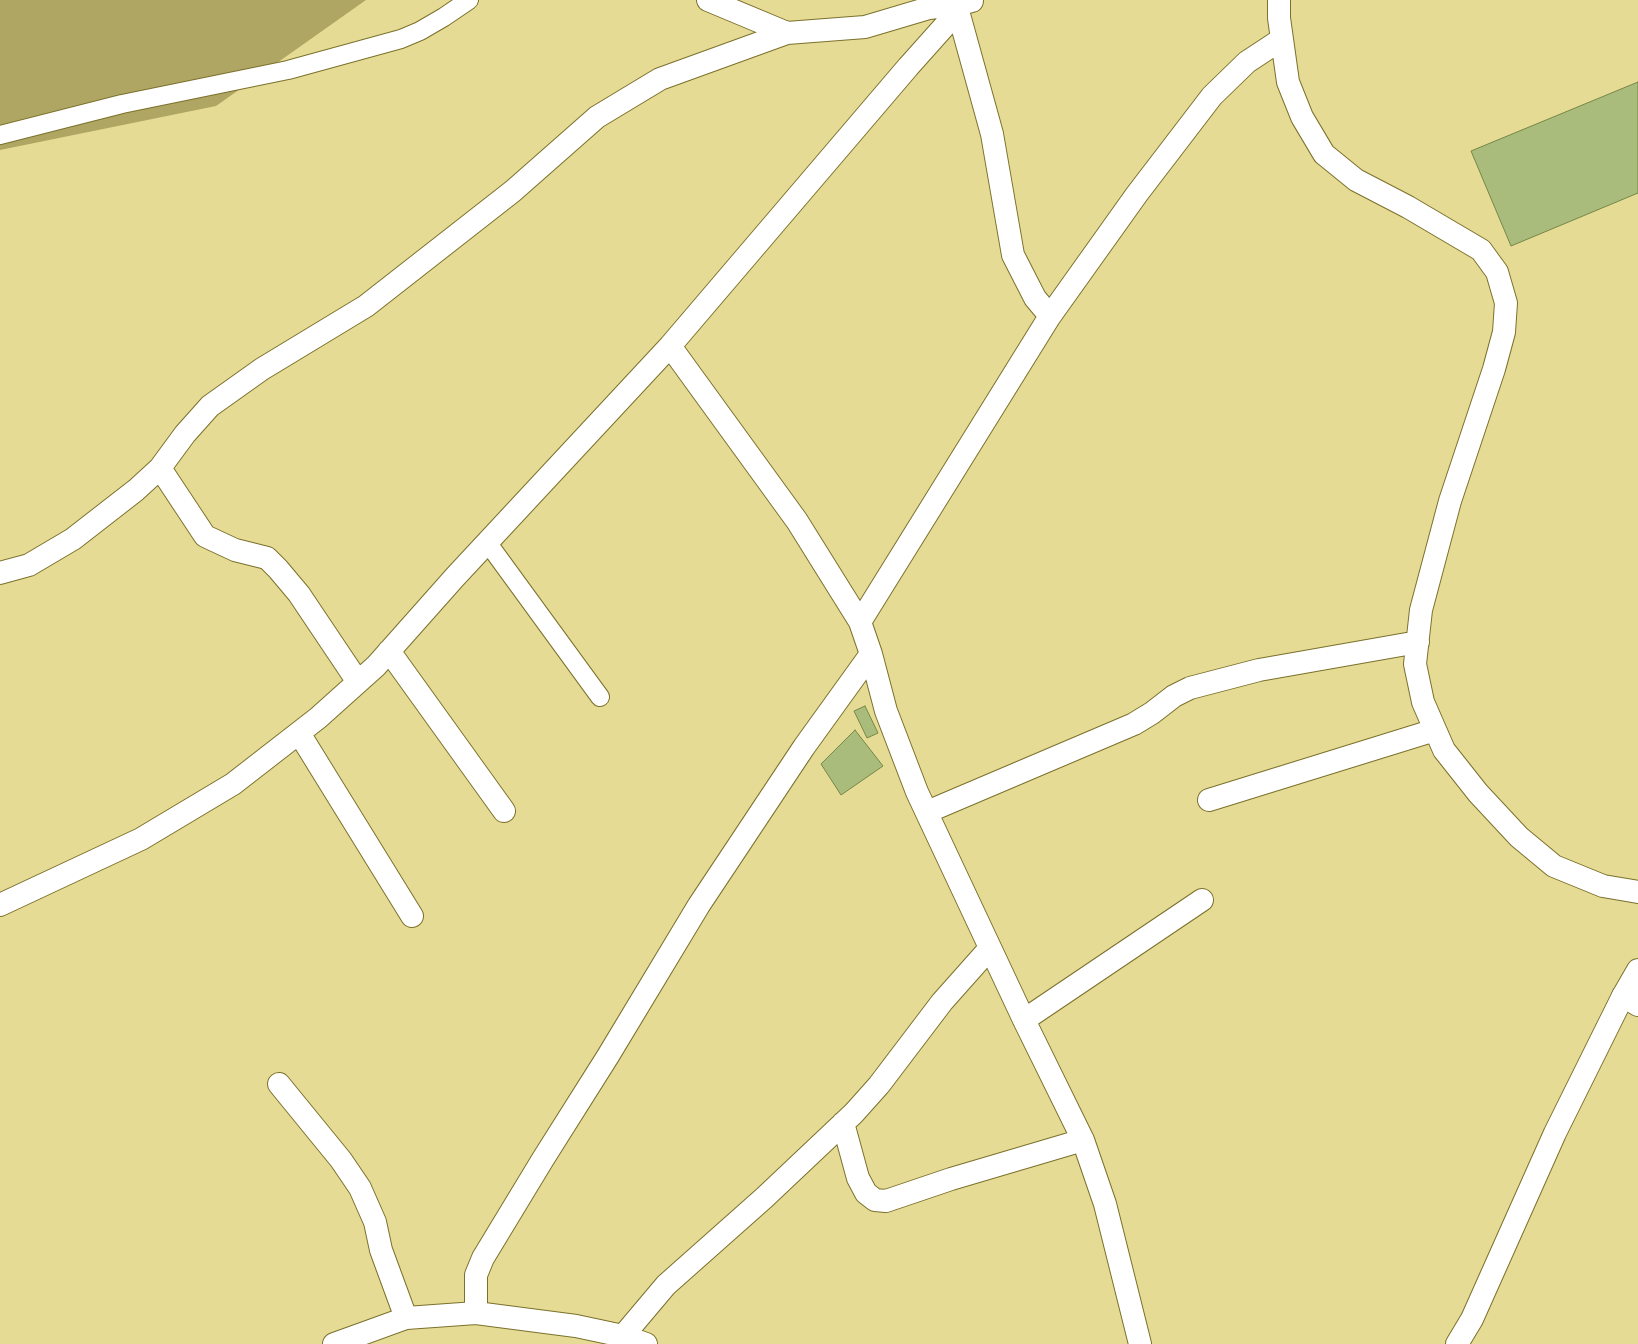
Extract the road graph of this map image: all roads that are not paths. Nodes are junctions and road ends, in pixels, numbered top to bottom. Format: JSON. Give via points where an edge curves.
{"nodes":[{"id":1,"x":469,"y":0,"type":"edge"},
{"id":2,"x":708,"y":0,"type":"edge"},
{"id":3,"x":1278,"y":0,"type":"edge"},
{"id":4,"x":965,"y":5,"type":"edge"},
{"id":5,"x":787,"y":33,"type":"junction"},
{"id":6,"x":1282,"y":39,"type":"junction"},
{"id":7,"x":0,"y":135,"type":"edge"},
{"id":8,"x":1050,"y":316,"type":"junction"},
{"id":9,"x":670,"y":346,"type":"junction"},
{"id":10,"x":160,"y":468,"type":"junction"},
{"id":11,"x":487,"y":542,"type":"junction"},
{"id":12,"x":0,"y":573,"type":"edge"},
{"id":13,"x":860,"y":622,"type":"junction"},
{"id":14,"x":1418,"y":642,"type":"junction"},
{"id":15,"x":389,"y":651,"type":"junction"},
{"id":16,"x":871,"y":654,"type":"junction"},
{"id":17,"x":358,"y":682,"type":"junction"},
{"id":18,"x":600,"y":696,"type":"dead end"},
{"id":19,"x":1435,"y":730,"type":"junction"},
{"id":20,"x":299,"y":733,"type":"junction"},
{"id":21,"x":1209,"y":800,"type":"dead end"},
{"id":22,"x":504,"y":811,"type":"dead end"},
{"id":23,"x":927,"y":812,"type":"junction"},
{"id":24,"x":1638,"y":892,"type":"edge"},
{"id":25,"x":1202,"y":900,"type":"dead end"},
{"id":26,"x":0,"y":906,"type":"edge"},
{"id":27,"x":412,"y":916,"type":"dead end"},
{"id":28,"x":990,"y":948,"type":"junction"},
{"id":29,"x":1638,"y":970,"type":"edge"},
{"id":30,"x":1630,"y":1001,"type":"edge"},
{"id":31,"x":1024,"y":1020,"type":"junction"},
{"id":32,"x":279,"y":1084,"type":"dead end"},
{"id":33,"x":843,"y":1123,"type":"junction"},
{"id":34,"x":1083,"y":1140,"type":"junction"},
{"id":35,"x":476,"y":1312,"type":"junction"},
{"id":36,"x":406,"y":1318,"type":"junction"},
{"id":37,"x":623,"y":1336,"type":"junction"},
{"id":38,"x":334,"y":1344,"type":"edge"},
{"id":39,"x":646,"y":1344,"type":"edge"},
{"id":40,"x":1140,"y":1344,"type":"edge"},
{"id":41,"x":1457,"y":1344,"type":"edge"}],
"edges":[{"from":1,"to":7,"type":"lane","via":[[420,31],[401,39],[288,70],[122,104]]},
{"from":2,"to":5,"type":"street"},
{"from":3,"to":6,"type":"street"},
{"from":4,"to":5,"type":"street","via":[[929,8],[865,27]]},
{"from":4,"to":8,"type":"street","via":[[992,134],[1013,255],[1036,298]]},
{"from":4,"to":9,"type":"street","via":[[908,66]]},
{"from":5,"to":10,"type":"street","via":[[660,79],[597,117],[513,191],[366,306],[262,368],[210,406]]},
{"from":6,"to":8,"type":"street","via":[[1246,62],[1212,96],[1137,194]]},
{"from":6,"to":14,"type":"street","via":[[1288,82],[1302,117],[1324,154],[1356,180],[1481,250],[1497,272],[1506,303],[1504,332],[1450,501],[1421,610]]},
{"from":8,"to":13,"type":"street"},
{"from":9,"to":11,"type":"street"},
{"from":9,"to":13,"type":"street","via":[[797,521]]},
{"from":10,"to":12,"type":"street","via":[[73,539],[29,565]]},
{"from":10,"to":17,"type":"street","via":[[205,536],[235,550],[268,558],[298,594]]},
{"from":11,"to":15,"type":"street"},
{"from":11,"to":18,"type":"lane"},
{"from":13,"to":16,"type":"street"},
{"from":14,"to":19,"type":"street","via":[[1417,671],[1423,702]]},
{"from":14,"to":23,"type":"street","via":[[1259,670],[1190,688],[1134,724]]},
{"from":15,"to":17,"type":"street"},
{"from":15,"to":22,"type":"street"},
{"from":16,"to":23,"type":"street","via":[[886,711]]},
{"from":16,"to":35,"type":"street","via":[[804,747],[699,905],[543,1159],[476,1275]]},
{"from":17,"to":20,"type":"street"},
{"from":19,"to":21,"type":"street"},
{"from":19,"to":24,"type":"street","via":[[1444,750],[1478,793],[1519,837],[1554,866],[1602,886]]},
{"from":20,"to":26,"type":"street","via":[[233,784],[141,839]]},
{"from":20,"to":27,"type":"street"},
{"from":23,"to":28,"type":"street"},
{"from":25,"to":31,"type":"street"},
{"from":28,"to":31,"type":"street"},
{"from":28,"to":33,"type":"street","via":[[942,1002],[879,1086]]},
{"from":29,"to":30,"type":"street"},
{"from":30,"to":41,"type":"street","via":[[1555,1133],[1472,1319]]},
{"from":31,"to":34,"type":"street"},
{"from":32,"to":36,"type":"street","via":[[342,1160],[360,1188],[375,1222],[381,1250]]},
{"from":33,"to":34,"type":"street","via":[[858,1178],[866,1193],[875,1200],[886,1201]]},
{"from":33,"to":37,"type":"street","via":[[666,1285]]},
{"from":34,"to":40,"type":"street","via":[[1105,1204]]},
{"from":35,"to":36,"type":"street"},
{"from":35,"to":37,"type":"street","via":[[576,1326]]},
{"from":36,"to":38,"type":"street"},
{"from":37,"to":39,"type":"street"}]}
